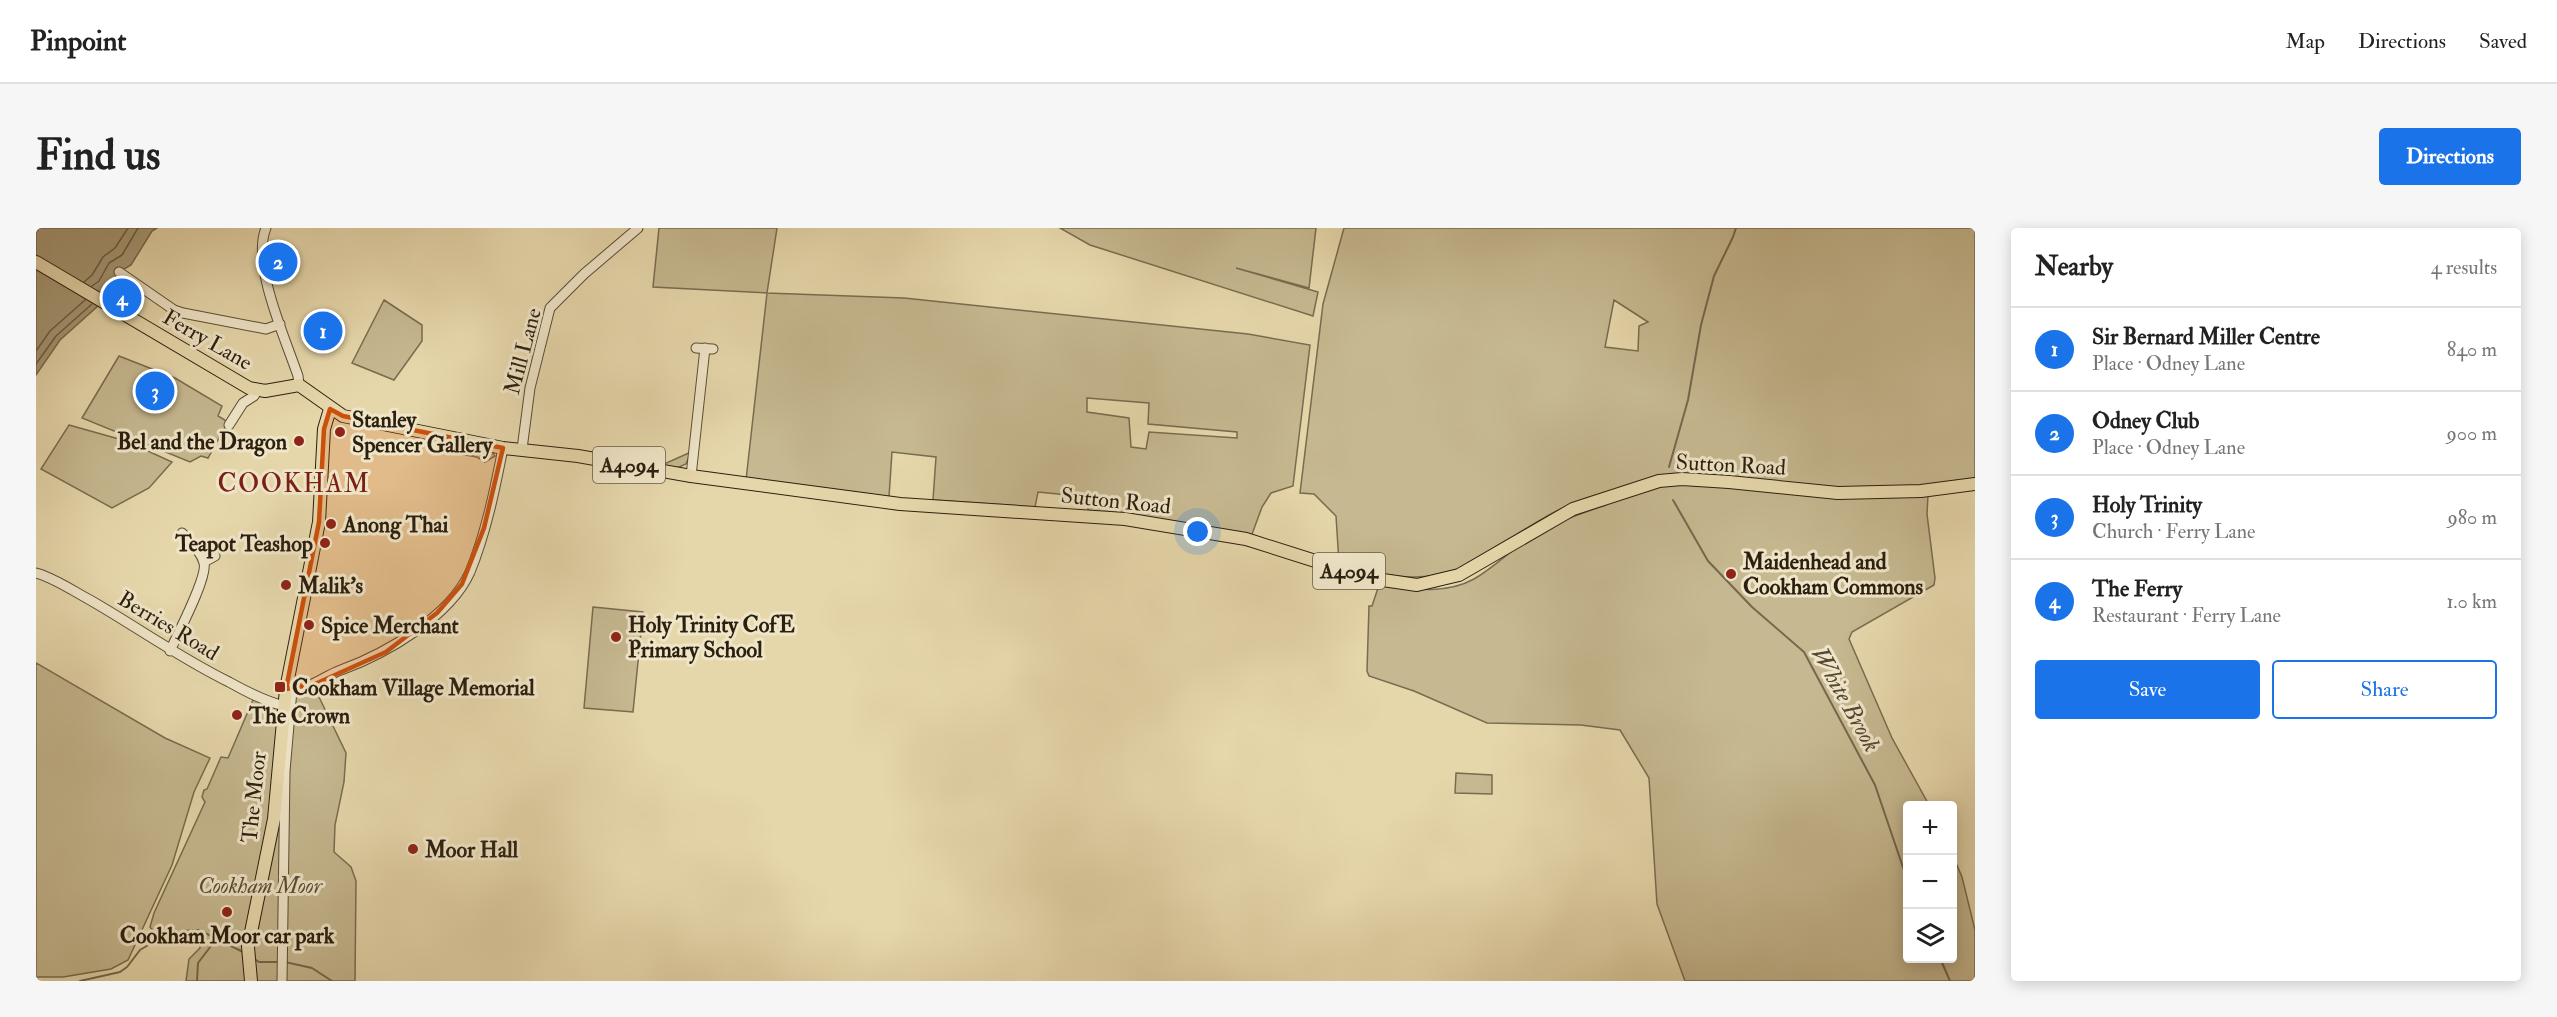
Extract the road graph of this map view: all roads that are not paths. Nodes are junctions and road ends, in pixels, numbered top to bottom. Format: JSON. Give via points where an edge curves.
{"nodes":[{"id":1,"x":266,"y":228,"type":"edge"},
{"id":2,"x":638,"y":228,"type":"edge"},
{"id":3,"x":36,"y":262,"type":"edge"},
{"id":4,"x":119,"y":272,"type":"dead end"},
{"id":5,"x":280,"y":324,"type":"junction"},
{"id":6,"x":705,"y":348,"type":"dead end"},
{"id":7,"x":299,"y":385,"type":"junction"},
{"id":8,"x":257,"y":391,"type":"junction"},
{"id":9,"x":330,"y":409,"type":"junction"},
{"id":10,"x":229,"y":425,"type":"dead end"},
{"id":11,"x":503,"y":448,"type":"junction"},
{"id":12,"x":522,"y":449,"type":"junction"},
{"id":13,"x":691,"y":476,"type":"junction"},
{"id":14,"x":1975,"y":484,"type":"edge"},
{"id":15,"x":182,"y":533,"type":"dead end"},
{"id":16,"x":215,"y":556,"type":"dead end"},
{"id":17,"x":204,"y":562,"type":"junction"},
{"id":18,"x":36,"y":573,"type":"edge"},
{"id":19,"x":170,"y":651,"type":"junction"},
{"id":20,"x":289,"y":689,"type":"junction"},
{"id":21,"x":284,"y":706,"type":"junction"},
{"id":22,"x":250,"y":975,"type":"edge"},
{"id":23,"x":282,"y":981,"type":"edge"}],
"edges":[{"from":1,"to":5,"type":"street","via":[[266,279]]},
{"from":2,"to":12,"type":"street","name":"Mill Lane","via":[[550,308],[530,388]]},
{"from":3,"to":8,"type":"main road","name":"Ferry Lane"},
{"from":4,"to":5,"type":"street","name":"Ferry Lane","via":[[183,313],[266,328]]},
{"from":5,"to":7,"type":"street"},
{"from":6,"to":13,"type":"street"},
{"from":7,"to":8,"type":"main road","name":"Ferry Lane"},
{"from":7,"to":9,"type":"main road","number":"A4094"},
{"from":8,"to":10,"type":"street","via":[[243,403]]},
{"from":9,"to":11,"type":"main road","name":"Sutton Road","number":"A4094","via":[[343,416]]},
{"from":9,"to":20,"type":"main road","name":"The Moor","via":[[324,429],[319,522]]},
{"from":11,"to":12,"type":"main road","name":"Sutton Road","number":"A4094"},
{"from":11,"to":20,"type":"street","via":[[494,494],[473,562],[451,599],[386,652],[315,684]]},
{"from":12,"to":13,"type":"main road","name":"Sutton Road","number":"A4094"},
{"from":13,"to":14,"type":"main road","name":"Sutton Road","number":"A4094","via":[[900,504],[1125,519],[1246,539],[1370,578],[1417,585],[1459,575],[1573,509],[1659,481],[1729,482],[1838,493]]},
{"from":15,"to":17,"type":"street"},
{"from":16,"to":17,"type":"street"},
{"from":17,"to":19,"type":"street","via":[[202,580]]},
{"from":18,"to":19,"type":"street","name":"Berries Road","via":[[100,606]]},
{"from":19,"to":21,"type":"street","name":"Berries Road","via":[[267,702]]},
{"from":20,"to":21,"type":"main road","name":"The Moor"},
{"from":20,"to":23,"type":"street"},
{"from":21,"to":22,"type":"main road","name":"The Moor","via":[[274,819],[248,947]]}]}
